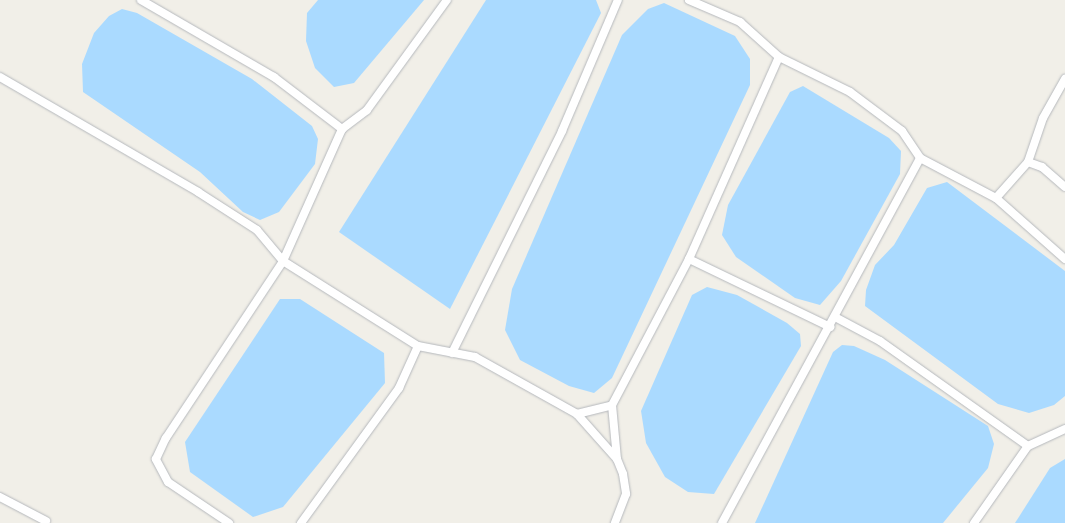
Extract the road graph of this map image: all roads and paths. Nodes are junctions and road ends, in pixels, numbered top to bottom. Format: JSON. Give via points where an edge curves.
{"nodes":[{"id":1,"x":141,"y":0,"type":"edge"},
{"id":2,"x":447,"y":0,"type":"edge"},
{"id":3,"x":618,"y":0,"type":"edge"},
{"id":4,"x":688,"y":0,"type":"edge"},
{"id":5,"x":779,"y":57,"type":"junction"},
{"id":6,"x":0,"y":77,"type":"edge"},
{"id":7,"x":1065,"y":78,"type":"edge"},
{"id":8,"x":342,"y":129,"type":"junction"},
{"id":9,"x":920,"y":158,"type":"junction"},
{"id":10,"x":1028,"y":162,"type":"junction"},
{"id":11,"x":1065,"y":187,"type":"edge"},
{"id":12,"x":996,"y":198,"type":"junction"},
{"id":13,"x":689,"y":259,"type":"junction"},
{"id":14,"x":1065,"y":259,"type":"edge"},
{"id":15,"x":283,"y":260,"type":"junction"},
{"id":16,"x":835,"y":316,"type":"junction"},
{"id":17,"x":830,"y":327,"type":"junction"},
{"id":18,"x":418,"y":346,"type":"junction"},
{"id":19,"x":452,"y":353,"type":"junction"},
{"id":20,"x":612,"y":405,"type":"junction"},
{"id":21,"x":577,"y":414,"type":"junction"},
{"id":22,"x":1065,"y":429,"type":"edge"},
{"id":23,"x":1028,"y":446,"type":"junction"},
{"id":24,"x":617,"y":459,"type":"junction"},
{"id":25,"x":0,"y":497,"type":"edge"},
{"id":26,"x":46,"y":521,"type":"dead end"},
{"id":27,"x":229,"y":523,"type":"edge"},
{"id":28,"x":300,"y":523,"type":"edge"},
{"id":29,"x":615,"y":523,"type":"edge"},
{"id":30,"x":722,"y":523,"type":"edge"},
{"id":31,"x":974,"y":523,"type":"edge"}],
"edges":[{"from":1,"to":8,"type":"lane","via":[[274,77]]},
{"from":2,"to":8,"type":"lane","via":[[368,110]]},
{"from":3,"to":19,"type":"lane","via":[[562,131]]},
{"from":4,"to":5,"type":"lane","via":[[740,22]]},
{"from":5,"to":9,"type":"lane","via":[[850,92],[902,131]]},
{"from":5,"to":13,"type":"lane"},
{"from":6,"to":15,"type":"lane","via":[[257,230]]},
{"from":7,"to":10,"type":"lane","via":[[1043,118]]},
{"from":8,"to":15,"type":"lane"},
{"from":9,"to":12,"type":"lane"},
{"from":9,"to":16,"type":"lane"},
{"from":10,"to":11,"type":"lane","via":[[1042,167]]},
{"from":10,"to":12,"type":"lane"},
{"from":12,"to":14,"type":"lane"},
{"from":13,"to":17,"type":"lane"},
{"from":13,"to":20,"type":"lane"},
{"from":15,"to":18,"type":"lane"},
{"from":15,"to":27,"type":"lane","via":[[166,438],[156,460],[168,482]]},
{"from":16,"to":17,"type":"lane"},
{"from":16,"to":23,"type":"lane","via":[[880,341]]},
{"from":17,"to":30,"type":"lane"},
{"from":18,"to":19,"type":"lane"},
{"from":18,"to":28,"type":"lane","via":[[400,388]]},
{"from":19,"to":21,"type":"lane","via":[[474,357]]},
{"from":20,"to":21,"type":"lane"},
{"from":20,"to":24,"type":"lane"},
{"from":21,"to":24,"type":"lane"},
{"from":22,"to":23,"type":"lane"},
{"from":23,"to":31,"type":"lane"},
{"from":24,"to":29,"type":"lane","via":[[626,494]]},
{"from":25,"to":26,"type":"lane"}]}
